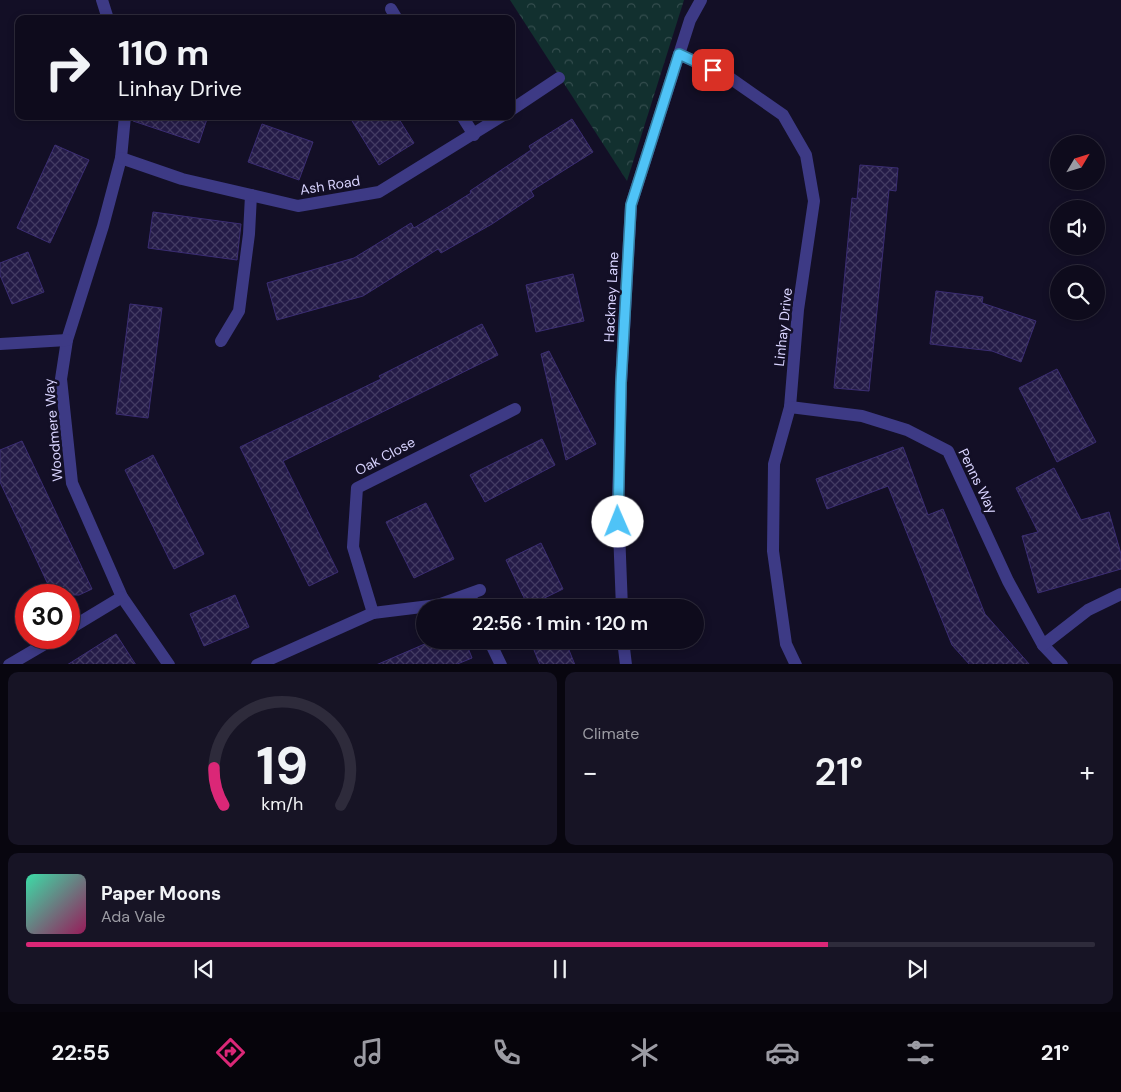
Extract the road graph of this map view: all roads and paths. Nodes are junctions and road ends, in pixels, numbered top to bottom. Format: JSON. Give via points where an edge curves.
{"nodes":[{"id":1,"x":102,"y":0,"type":"edge"},
{"id":2,"x":701,"y":0,"type":"edge"},
{"id":3,"x":107,"y":15,"type":"edge"},
{"id":4,"x":679,"y":54,"type":"junction"},
{"id":5,"x":559,"y":78,"type":"dead end"},
{"id":6,"x":515,"y":107,"type":"edge"},
{"id":7,"x":124,"y":120,"type":"edge"},
{"id":8,"x":465,"y":120,"type":"edge"},
{"id":9,"x":496,"y":120,"type":"edge"},
{"id":10,"x":474,"y":135,"type":"junction"},
{"id":11,"x":121,"y":158,"type":"junction"},
{"id":12,"x":251,"y":195,"type":"junction"},
{"id":13,"x":67,"y":340,"type":"junction"},
{"id":14,"x":221,"y":341,"type":"dead end"},
{"id":15,"x":0,"y":344,"type":"edge"},
{"id":16,"x":790,"y":407,"type":"junction"},
{"id":17,"x":515,"y":408,"type":"dead end"},
{"id":18,"x":1121,"y":594,"type":"edge"},
{"id":19,"x":122,"y":597,"type":"junction"},
{"id":20,"x":455,"y":599,"type":"edge"},
{"id":21,"x":475,"y":599,"type":"edge"},
{"id":22,"x":622,"y":599,"type":"edge"},
{"id":23,"x":416,"y":608,"type":"edge"},
{"id":24,"x":373,"y":613,"type":"junction"},
{"id":25,"x":80,"y":622,"type":"edge"},
{"id":26,"x":1043,"y":645,"type":"junction"},
{"id":27,"x":36,"y":649,"type":"edge"},
{"id":28,"x":494,"y":649,"type":"edge"},
{"id":29,"x":624,"y":649,"type":"edge"},
{"id":30,"x":9,"y":664,"type":"edge"},
{"id":31,"x":168,"y":664,"type":"edge"},
{"id":32,"x":257,"y":664,"type":"edge"},
{"id":33,"x":501,"y":664,"type":"edge"},
{"id":34,"x":626,"y":664,"type":"edge"},
{"id":35,"x":796,"y":664,"type":"edge"},
{"id":36,"x":1062,"y":664,"type":"edge"}],
"edges":[{"from":1,"to":3,"type":"street"},
{"from":2,"to":4,"type":"street","name":"Hackney Lane","via":[[690,20]]},
{"from":4,"to":16,"type":"street","name":"Linhay Drive","via":[[730,78],[783,115],[806,155],[814,200],[798,310]]},
{"from":4,"to":22,"type":"street","name":"Hackney Lane","via":[[631,205],[618,505]]},
{"from":5,"to":6,"type":"street"},
{"from":7,"to":11,"type":"street","name":"Woodmere Way"},
{"from":8,"to":10,"type":"street"},
{"from":9,"to":10,"type":"street","name":"Ash Road"},
{"from":10,"to":12,"type":"street","name":"Ash Road","via":[[379,192],[298,206]]},
{"from":11,"to":12,"type":"street","name":"Ash Road","via":[[182,179]]},
{"from":11,"to":13,"type":"street","name":"Woodmere Way"},
{"from":12,"to":14,"type":"street","via":[[239,311]]},
{"from":13,"to":15,"type":"street"},
{"from":13,"to":19,"type":"street","name":"Woodmere Way","via":[[61,379],[72,483]]},
{"from":16,"to":26,"type":"street","name":"Penns Way","via":[[862,416],[906,430],[948,451],[1008,582]]},
{"from":16,"to":35,"type":"street","name":"Linhay Drive","via":[[774,464],[773,551],[786,644]]},
{"from":17,"to":24,"type":"street","name":"Oak Close","via":[[357,488],[353,547]]},
{"from":18,"to":26,"type":"street","via":[[1088,610]]},
{"from":19,"to":25,"type":"street"},
{"from":19,"to":31,"type":"street","name":"Woodmere Way"},
{"from":20,"to":21,"type":"street","via":[[475,592]]},
{"from":23,"to":24,"type":"street"},
{"from":24,"to":32,"type":"street"},
{"from":26,"to":36,"type":"street","name":"Penns Way"},
{"from":27,"to":30,"type":"street"},
{"from":28,"to":33,"type":"street"},
{"from":29,"to":34,"type":"street"}]}
